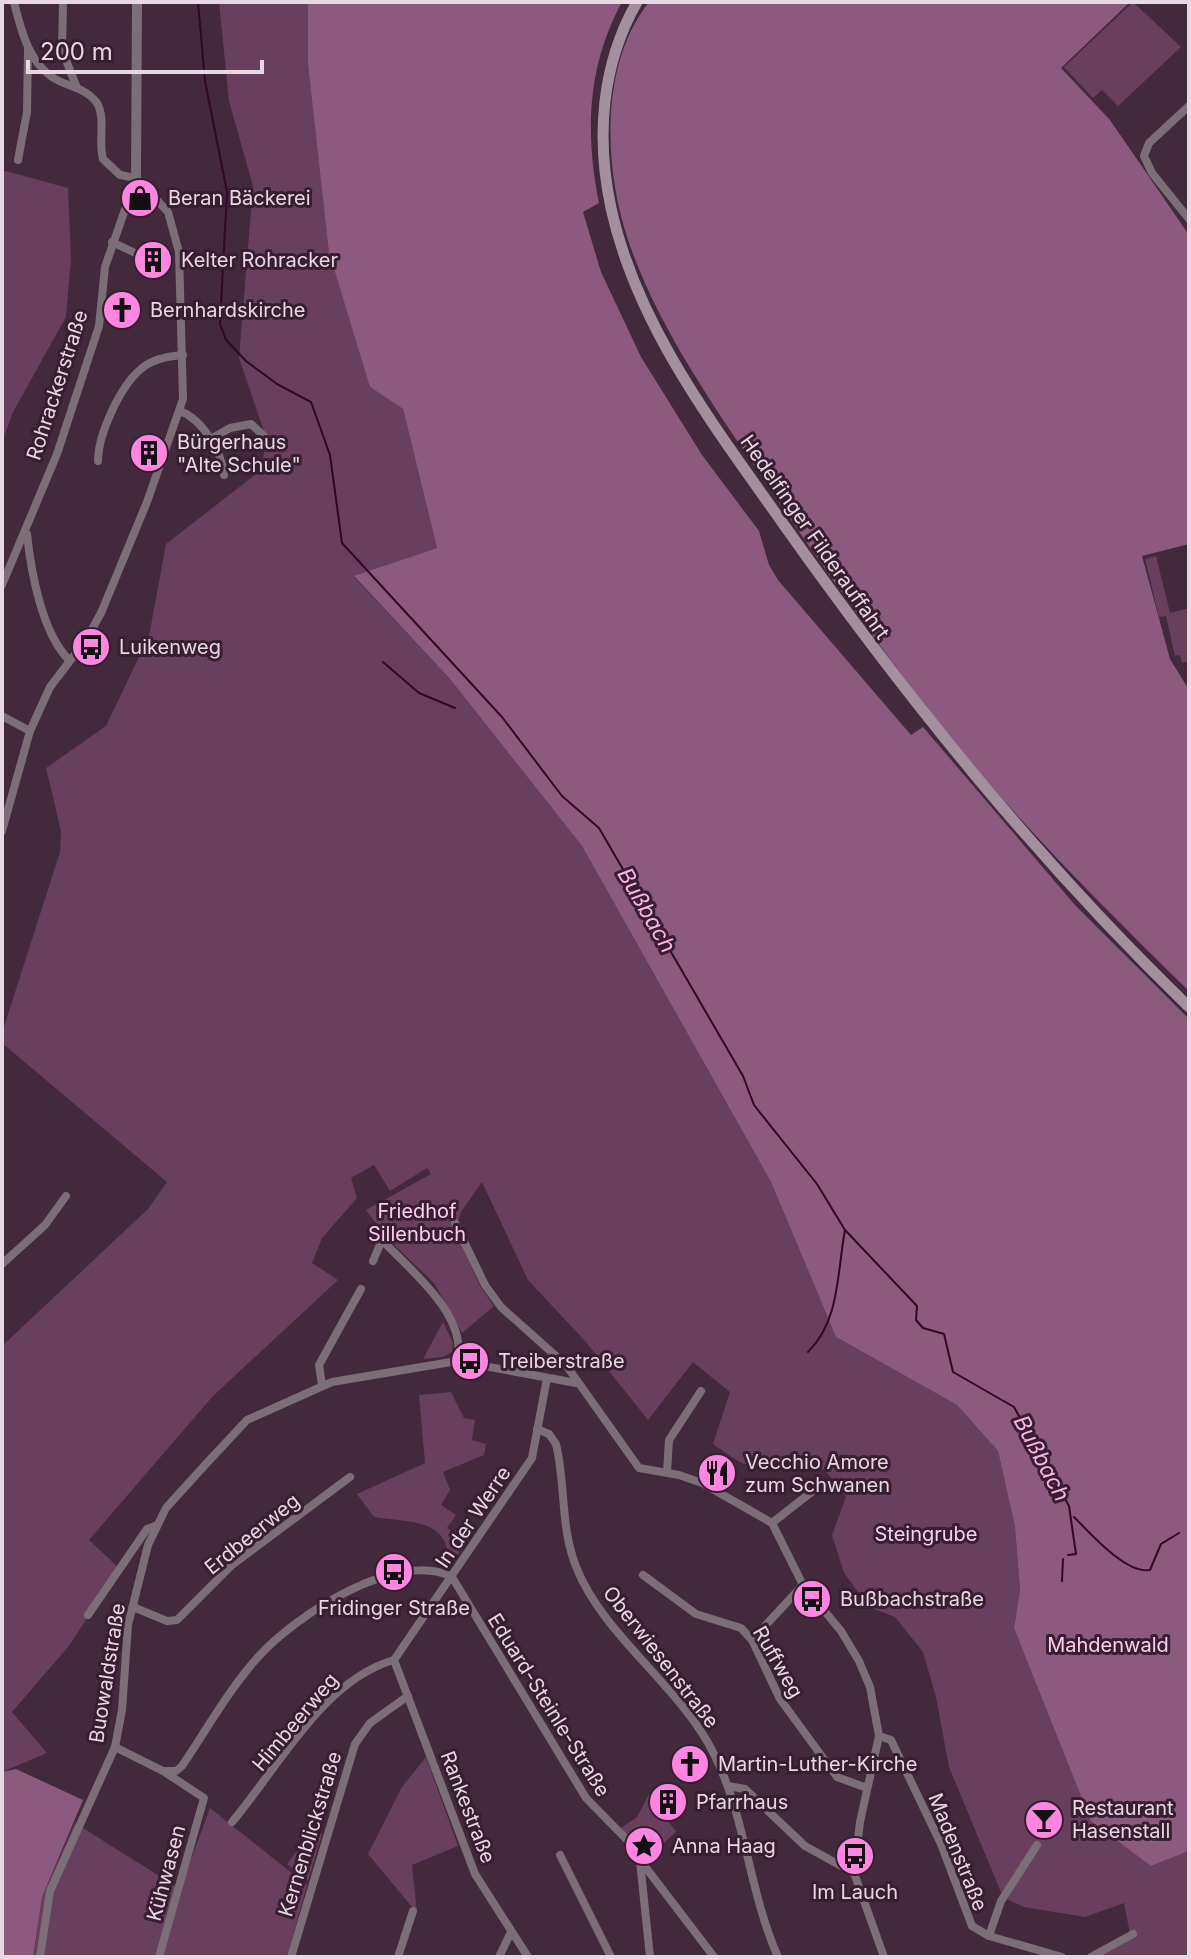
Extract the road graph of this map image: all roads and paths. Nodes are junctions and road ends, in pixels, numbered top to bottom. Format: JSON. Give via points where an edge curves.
{"nodes":[{"id":1,"x":14,"y":2,"type":"edge"},
{"id":2,"x":63,"y":2,"type":"edge"},
{"id":3,"x":137,"y":2,"type":"edge"},
{"id":4,"x":637,"y":2,"type":"edge"},
{"id":5,"x":29,"y":49,"type":"junction"},
{"id":6,"x":78,"y":89,"type":"junction"},
{"id":7,"x":1189,"y":106,"type":"edge"},
{"id":8,"x":18,"y":160,"type":"dead end"},
{"id":9,"x":136,"y":178,"type":"junction"},
{"id":10,"x":1189,"y":219,"type":"edge"},
{"id":11,"x":112,"y":242,"type":"junction"},
{"id":12,"x":133,"y":252,"type":"dead end"},
{"id":13,"x":183,"y":355,"type":"junction"},
{"id":14,"x":180,"y":411,"type":"junction"},
{"id":15,"x":265,"y":437,"type":"dead end"},
{"id":16,"x":209,"y":440,"type":"junction"},
{"id":17,"x":98,"y":461,"type":"dead end"},
{"id":18,"x":224,"y":475,"type":"dead end"},
{"id":19,"x":27,"y":533,"type":"junction"},
{"id":20,"x":2,"y":585,"type":"edge"},
{"id":21,"x":69,"y":660,"type":"junction"},
{"id":22,"x":2,"y":716,"type":"edge"},
{"id":23,"x":30,"y":731,"type":"junction"},
{"id":24,"x":2,"y":831,"type":"edge"},
{"id":25,"x":1189,"y":1007,"type":"edge"},
{"id":26,"x":66,"y":1196,"type":"dead end"},
{"id":27,"x":56,"y":1210,"type":"junction"},
{"id":28,"x":65,"y":1216,"type":"dead end"},
{"id":29,"x":455,"y":1223,"type":"dead end"},
{"id":30,"x":373,"y":1261,"type":"dead end"},
{"id":31,"x":2,"y":1264,"type":"edge"},
{"id":32,"x":361,"y":1289,"type":"dead end"},
{"id":33,"x":457,"y":1361,"type":"junction"},
{"id":34,"x":547,"y":1378,"type":"junction"},
{"id":35,"x":576,"y":1383,"type":"junction"},
{"id":36,"x":322,"y":1385,"type":"junction"},
{"id":37,"x":701,"y":1391,"type":"dead end"},
{"id":38,"x":537,"y":1429,"type":"junction"},
{"id":39,"x":667,"y":1472,"type":"junction"},
{"id":40,"x":350,"y":1477,"type":"dead end"},
{"id":41,"x":823,"y":1483,"type":"dead end"},
{"id":42,"x":772,"y":1523,"type":"junction"},
{"id":43,"x":155,"y":1526,"type":"junction"},
{"id":44,"x":643,"y":1575,"type":"dead end"},
{"id":45,"x":452,"y":1577,"type":"junction"},
{"id":46,"x":803,"y":1585,"type":"junction"},
{"id":47,"x":133,"y":1607,"type":"junction"},
{"id":48,"x":88,"y":1615,"type":"dead end"},
{"id":49,"x":752,"y":1640,"type":"junction"},
{"id":50,"x":394,"y":1660,"type":"junction"},
{"id":51,"x":408,"y":1696,"type":"junction"},
{"id":52,"x":879,"y":1736,"type":"junction"},
{"id":53,"x":115,"y":1747,"type":"junction"},
{"id":54,"x":163,"y":1771,"type":"junction"},
{"id":55,"x":728,"y":1786,"type":"junction"},
{"id":56,"x":867,"y":1788,"type":"junction"},
{"id":57,"x":232,"y":1822,"type":"dead end"},
{"id":58,"x":1037,"y":1845,"type":"dead end"},
{"id":59,"x":560,"y":1855,"type":"dead end"},
{"id":60,"x":640,"y":1860,"type":"junction"},
{"id":61,"x":854,"y":1873,"type":"junction"},
{"id":62,"x":413,"y":1911,"type":"dead end"},
{"id":63,"x":511,"y":1932,"type":"junction"},
{"id":64,"x":1133,"y":1934,"type":"dead end"},
{"id":65,"x":989,"y":1936,"type":"junction"},
{"id":66,"x":40,"y":1957,"type":"edge"},
{"id":67,"x":159,"y":1957,"type":"edge"},
{"id":68,"x":291,"y":1957,"type":"edge"},
{"id":69,"x":398,"y":1957,"type":"edge"},
{"id":70,"x":499,"y":1957,"type":"edge"},
{"id":71,"x":528,"y":1957,"type":"edge"},
{"id":72,"x":611,"y":1957,"type":"edge"},
{"id":73,"x":650,"y":1957,"type":"edge"},
{"id":74,"x":714,"y":1957,"type":"edge"},
{"id":75,"x":778,"y":1957,"type":"edge"},
{"id":76,"x":884,"y":1957,"type":"edge"},
{"id":77,"x":1062,"y":1957,"type":"edge"},
{"id":78,"x":1091,"y":1957,"type":"edge"}],
"edges":[{"from":1,"to":5,"type":"street"},
{"from":2,"to":6,"type":"street","via":[[62,50]]},
{"from":3,"to":9,"type":"street","name":"Rohrackerstraße"},
{"from":4,"to":25,"type":"main road","name":"Hedelfinger Filderauffahrt","via":[[620,36],[607,83],[603,154],[622,246],[669,353],[737,459],[921,712],[1044,858]]},
{"from":5,"to":6,"type":"street","via":[[50,76]]},
{"from":5,"to":8,"type":"street","via":[[27,112]]},
{"from":6,"to":9,"type":"street","via":[[99,107],[103,159],[120,175]]},
{"from":7,"to":10,"type":"street","via":[[1149,143],[1144,156]]},
{"from":9,"to":11,"type":"street","name":"Rohrackerstraße"},
{"from":9,"to":13,"type":"street","via":[[168,212],[174,233],[182,270]]},
{"from":11,"to":12,"type":"street"},
{"from":11,"to":19,"type":"street","name":"Rohrackerstraße","via":[[99,326]]},
{"from":13,"to":14,"type":"street"},
{"from":13,"to":17,"type":"street","via":[[143,367],[130,381],[102,434]]},
{"from":14,"to":16,"type":"street","via":[[197,420]]},
{"from":14,"to":21,"type":"street","via":[[101,613]]},
{"from":15,"to":16,"type":"street","via":[[251,424]]},
{"from":16,"to":18,"type":"street"},
{"from":19,"to":20,"type":"street","name":"Rohrackerstraße"},
{"from":19,"to":21,"type":"street","via":[[34,583]]},
{"from":21,"to":23,"type":"street"},
{"from":22,"to":23,"type":"street"},
{"from":23,"to":24,"type":"street"},
{"from":26,"to":27,"type":"street"},
{"from":27,"to":28,"type":"street"},
{"from":27,"to":31,"type":"street"},
{"from":29,"to":35,"type":"street","via":[[501,1307],[558,1357]]},
{"from":30,"to":33,"type":"street","via":[[382,1240],[429,1285],[460,1342]]},
{"from":32,"to":36,"type":"street","via":[[319,1365]]},
{"from":33,"to":34,"type":"street","name":"Buowaldstraße"},
{"from":33,"to":36,"type":"street","name":"Buowaldstraße"},
{"from":34,"to":35,"type":"street","name":"Buowaldstraße"},
{"from":34,"to":38,"type":"street","name":"In der Werre"},
{"from":35,"to":39,"type":"street","via":[[639,1468]]},
{"from":36,"to":43,"type":"street","name":"Buowaldstraße","via":[[247,1420]]},
{"from":37,"to":39,"type":"street","via":[[669,1440]]},
{"from":38,"to":45,"type":"street","name":"In der Werre","via":[[532,1458]]},
{"from":38,"to":55,"type":"street","name":"Oberwiesenstraße","via":[[556,1444],[568,1546],[584,1584],[699,1728]]},
{"from":39,"to":42,"type":"street","via":[[702,1483]]},
{"from":40,"to":47,"type":"street","name":"Erdbeerweg","via":[[232,1565],[177,1620]]},
{"from":41,"to":42,"type":"street"},
{"from":42,"to":46,"type":"street"},
{"from":43,"to":47,"type":"street","name":"Buowaldstraße"},
{"from":43,"to":48,"type":"street","name":"Buowaldstraße","via":[[147,1529]]},
{"from":44,"to":49,"type":"street","name":"Ruffweg","via":[[696,1614],[741,1628]]},
{"from":45,"to":50,"type":"street","name":"In der Werre"},
{"from":45,"to":54,"type":"street","via":[[424,1568],[394,1572],[288,1630],[233,1688],[182,1766]]},
{"from":45,"to":60,"type":"street","name":"Eduard-Steinle-Straße","via":[[586,1798],[635,1848]]},
{"from":46,"to":49,"type":"street"},
{"from":46,"to":52,"type":"street","via":[[859,1661]]},
{"from":47,"to":53,"type":"street","name":"Buowaldstraße"},
{"from":49,"to":56,"type":"street","name":"Ruffweg","via":[[780,1699],[837,1777]]},
{"from":50,"to":51,"type":"street","name":"Rankestraße"},
{"from":50,"to":57,"type":"street","name":"Himbeerweg","via":[[368,1667],[329,1700]]},
{"from":51,"to":63,"type":"street","name":"Rankestraße","via":[[475,1874]]},
{"from":51,"to":68,"type":"street","name":"Kernenblickstraße","via":[[370,1723],[355,1744]]},
{"from":52,"to":56,"type":"street"},
{"from":52,"to":65,"type":"street","name":"Madenstraße","via":[[891,1740],[941,1844],[972,1926]]},
{"from":53,"to":54,"type":"street"},
{"from":53,"to":66,"type":"street","name":"Buowaldstraße","via":[[50,1891]]},
{"from":54,"to":67,"type":"street","name":"Kühwasen","via":[[204,1798]]},
{"from":55,"to":61,"type":"street","via":[[745,1789],[805,1846]]},
{"from":55,"to":75,"type":"street","name":"Oberwiesenstraße","via":[[764,1926]]},
{"from":56,"to":61,"type":"street"},
{"from":58,"to":65,"type":"street","name":"Madenstraße","via":[[1001,1901]]},
{"from":59,"to":72,"type":"street"},
{"from":60,"to":73,"type":"street"},
{"from":60,"to":74,"type":"street","name":"Eduard-Steinle-Straße"},
{"from":61,"to":76,"type":"street"},
{"from":62,"to":69,"type":"street"},
{"from":63,"to":70,"type":"street"},
{"from":63,"to":71,"type":"street","name":"Rankestraße"},
{"from":64,"to":78,"type":"street"},
{"from":65,"to":77,"type":"street","name":"Madenstraße"}]}
